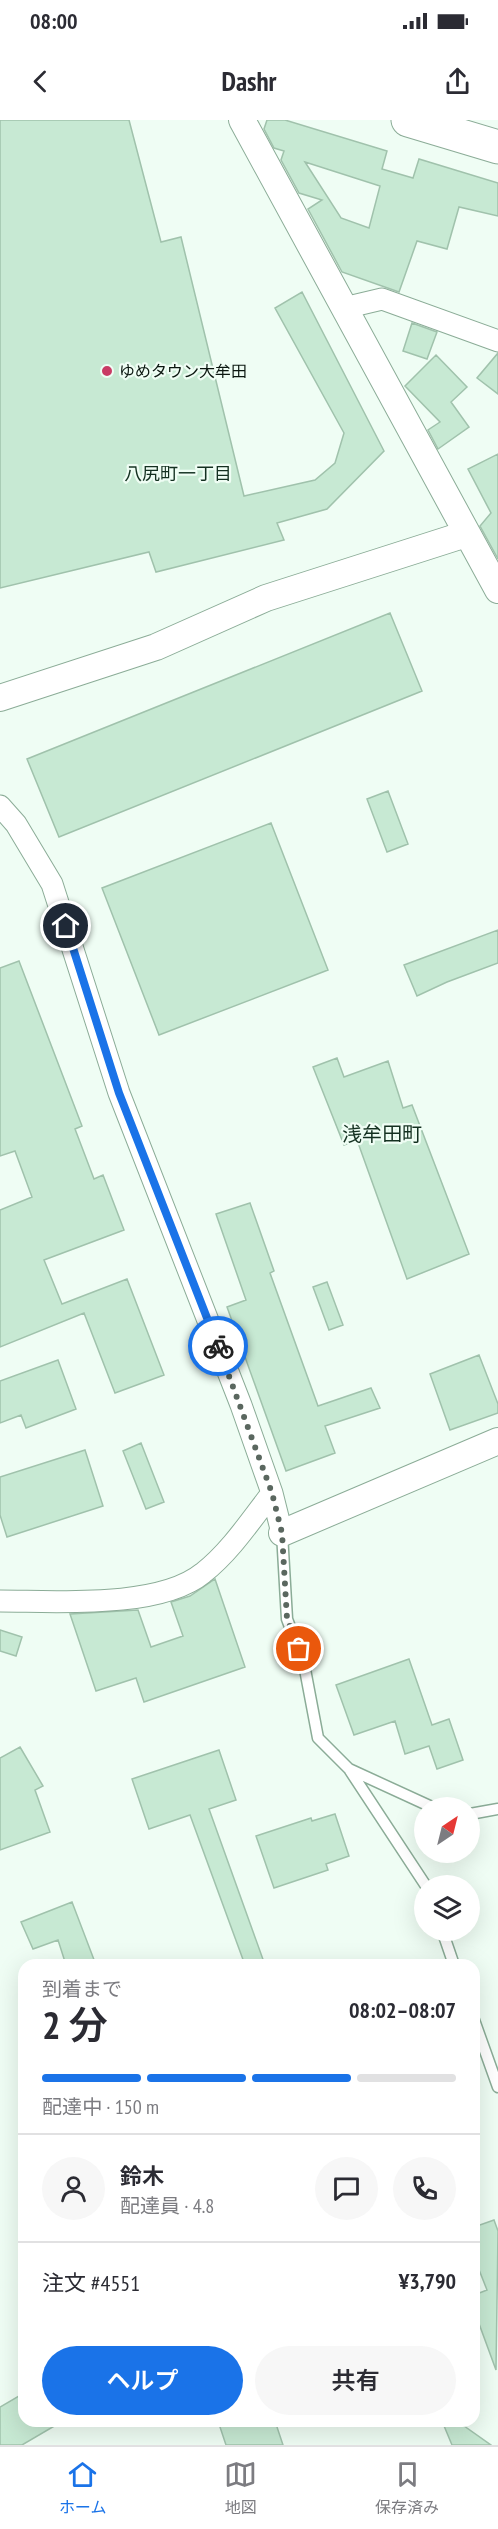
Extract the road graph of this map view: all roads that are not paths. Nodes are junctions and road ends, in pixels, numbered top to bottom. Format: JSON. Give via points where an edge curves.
{"nodes":[{"id":1,"x":242,"y":120,"type":"edge"},
{"id":2,"x":408,"y":120,"type":"edge"},
{"id":3,"x":498,"y":147,"type":"edge"},
{"id":4,"x":345,"y":308,"type":"junction"},
{"id":5,"x":498,"y":341,"type":"edge"},
{"id":6,"x":466,"y":534,"type":"junction"},
{"id":7,"x":498,"y":590,"type":"edge"},
{"id":8,"x":0,"y":698,"type":"edge"},
{"id":9,"x":0,"y":806,"type":"edge"},
{"id":10,"x":498,"y":1441,"type":"edge"},
{"id":11,"x":272,"y":1493,"type":"junction"},
{"id":12,"x":282,"y":1533,"type":"junction"},
{"id":13,"x":0,"y":1601,"type":"edge"},
{"id":14,"x":349,"y":1769,"type":"junction"},
{"id":15,"x":414,"y":1799,"type":"edge"},
{"id":16,"x":498,"y":1809,"type":"edge"},
{"id":17,"x":480,"y":1812,"type":"edge"},
{"id":18,"x":419,"y":1875,"type":"edge"},
{"id":19,"x":446,"y":1941,"type":"edge"},
{"id":20,"x":452,"y":1959,"type":"edge"},
{"id":21,"x":480,"y":2037,"type":"edge"},
{"id":22,"x":498,"y":2087,"type":"edge"}],
"edges":[{"from":1,"to":4,"type":"street"},
{"from":2,"to":3,"type":"main road"},
{"from":4,"to":5,"type":"street","via":[[382,299]]},
{"from":4,"to":6,"type":"street"},
{"from":6,"to":7,"type":"street"},
{"from":6,"to":8,"type":"street","via":[[266,598],[156,647]]},
{"from":9,"to":11,"type":"street","via":[[16,824],[52,884],[119,1093]]},
{"from":10,"to":12,"type":"street"},
{"from":11,"to":12,"type":"street"},
{"from":11,"to":13,"type":"street","via":[[218,1560],[201,1575],[177,1587],[119,1601]]},
{"from":12,"to":14,"type":"lane","via":[[287,1619],[304,1664],[318,1738]]},
{"from":14,"to":15,"type":"lane"},
{"from":14,"to":18,"type":"lane"},
{"from":16,"to":17,"type":"lane"},
{"from":19,"to":20,"type":"lane"},
{"from":21,"to":22,"type":"lane"}]}
